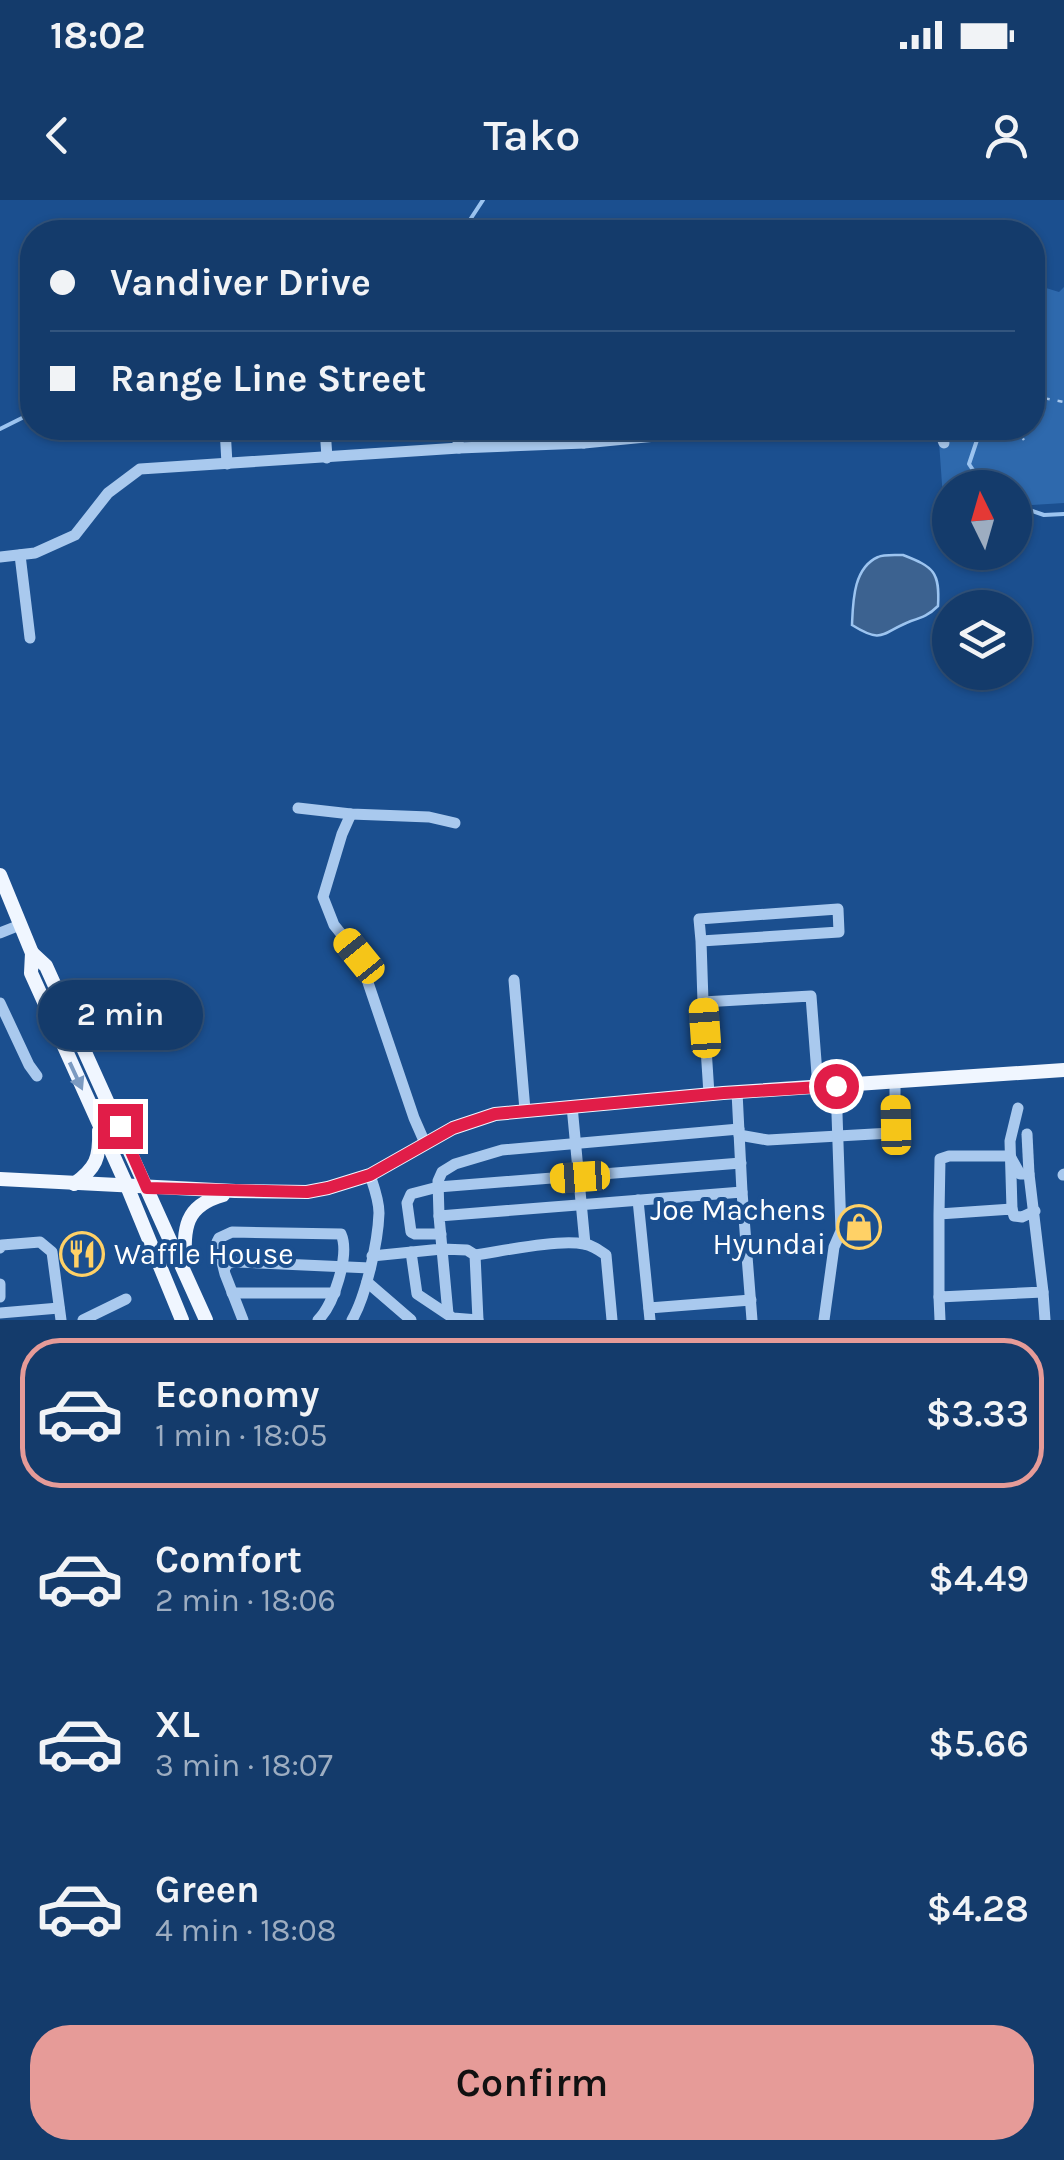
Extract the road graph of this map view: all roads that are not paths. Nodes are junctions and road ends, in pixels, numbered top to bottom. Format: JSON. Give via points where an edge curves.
{"nodes":[{"id":1,"x":226,"y":440,"type":"edge"},
{"id":2,"x":325,"y":440,"type":"edge"},
{"id":3,"x":458,"y":440,"type":"edge"},
{"id":4,"x":584,"y":440,"type":"edge"},
{"id":5,"x":615,"y":440,"type":"edge"},
{"id":6,"x":942,"y":440,"type":"edge"},
{"id":7,"x":584,"y":443,"type":"junction"},
{"id":8,"x":944,"y":444,"type":"dead end"},
{"id":9,"x":459,"y":448,"type":"junction"},
{"id":10,"x":327,"y":458,"type":"junction"},
{"id":11,"x":227,"y":464,"type":"junction"},
{"id":12,"x":20,"y":554,"type":"junction"},
{"id":13,"x":0,"y":557,"type":"edge"},
{"id":14,"x":30,"y":638,"type":"dead end"},
{"id":15,"x":298,"y":808,"type":"dead end"},
{"id":16,"x":351,"y":814,"type":"junction"},
{"id":17,"x":455,"y":824,"type":"dead end"},
{"id":18,"x":0,"y":875,"type":"edge"},
{"id":19,"x":20,"y":925,"type":"junction"},
{"id":20,"x":0,"y":933,"type":"edge"},
{"id":21,"x":701,"y":941,"type":"junction"},
{"id":22,"x":32,"y":953,"type":"junction"},
{"id":23,"x":514,"y":980,"type":"dead end"},
{"id":24,"x":703,"y":1002,"type":"junction"},
{"id":25,"x":0,"y":1003,"type":"edge"},
{"id":26,"x":1064,"y":1070,"type":"edge"},
{"id":27,"x":37,"y":1076,"type":"dead end"},
{"id":28,"x":895,"y":1082,"type":"junction"},
{"id":29,"x":836,"y":1086,"type":"junction"},
{"id":30,"x":818,"y":1087,"type":"junction"},
{"id":31,"x":738,"y":1092,"type":"junction"},
{"id":32,"x":708,"y":1094,"type":"junction"},
{"id":33,"x":572,"y":1106,"type":"junction"},
{"id":34,"x":1018,"y":1108,"type":"dead end"},
{"id":35,"x":525,"y":1110,"type":"junction"},
{"id":36,"x":98,"y":1125,"type":"junction"},
{"id":37,"x":739,"y":1132,"type":"junction"},
{"id":38,"x":1028,"y":1134,"type":"dead end"},
{"id":39,"x":838,"y":1136,"type":"junction"},
{"id":40,"x":425,"y":1143,"type":"junction"},
{"id":41,"x":576,"y":1144,"type":"junction"},
{"id":42,"x":1010,"y":1156,"type":"junction"},
{"id":43,"x":740,"y":1163,"type":"junction"},
{"id":44,"x":1029,"y":1174,"type":"junction"},
{"id":45,"x":370,"y":1175,"type":"junction"},
{"id":46,"x":580,"y":1177,"type":"junction"},
{"id":47,"x":0,"y":1179,"type":"edge"},
{"id":48,"x":74,"y":1184,"type":"junction"},
{"id":49,"x":127,"y":1186,"type":"junction"},
{"id":50,"x":438,"y":1187,"type":"junction"},
{"id":51,"x":147,"y":1188,"type":"junction"},
{"id":52,"x":234,"y":1191,"type":"junction"},
{"id":53,"x":742,"y":1192,"type":"junction"},
{"id":54,"x":638,"y":1200,"type":"junction"},
{"id":55,"x":583,"y":1205,"type":"junction"},
{"id":56,"x":1012,"y":1209,"type":"junction"},
{"id":57,"x":1035,"y":1211,"type":"junction"},
{"id":58,"x":939,"y":1214,"type":"junction"},
{"id":59,"x":439,"y":1216,"type":"junction"},
{"id":60,"x":441,"y":1234,"type":"junction"},
{"id":61,"x":585,"y":1244,"type":"junction"},
{"id":62,"x":0,"y":1248,"type":"edge"},
{"id":63,"x":442,"y":1248,"type":"junction"},
{"id":64,"x":411,"y":1252,"type":"junction"},
{"id":65,"x":475,"y":1255,"type":"junction"},
{"id":66,"x":371,"y":1262,"type":"junction"},
{"id":67,"x":340,"y":1266,"type":"junction"},
{"id":68,"x":225,"y":1268,"type":"junction"},
{"id":69,"x":185,"y":1269,"type":"junction"},
{"id":70,"x":367,"y":1282,"type":"junction"},
{"id":71,"x":0,"y":1284,"type":"edge"},
{"id":72,"x":1043,"y":1292,"type":"junction"},
{"id":73,"x":335,"y":1293,"type":"junction"},
{"id":74,"x":232,"y":1294,"type":"junction"},
{"id":75,"x":0,"y":1297,"type":"edge"},
{"id":76,"x":939,"y":1297,"type":"junction"},
{"id":77,"x":126,"y":1298,"type":"dead end"},
{"id":78,"x":751,"y":1300,"type":"junction"},
{"id":79,"x":0,"y":1312,"type":"edge"},
{"id":80,"x":60,"y":1314,"type":"edge"},
{"id":81,"x":448,"y":1314,"type":"junction"},
{"id":82,"x":649,"y":1314,"type":"edge"},
{"id":83,"x":83,"y":1320,"type":"edge"},
{"id":84,"x":182,"y":1320,"type":"edge"},
{"id":85,"x":206,"y":1320,"type":"edge"},
{"id":86,"x":242,"y":1320,"type":"edge"},
{"id":87,"x":318,"y":1320,"type":"edge"},
{"id":88,"x":352,"y":1320,"type":"edge"},
{"id":89,"x":411,"y":1320,"type":"edge"},
{"id":90,"x":478,"y":1320,"type":"edge"},
{"id":91,"x":612,"y":1320,"type":"edge"},
{"id":92,"x":752,"y":1320,"type":"edge"},
{"id":93,"x":824,"y":1320,"type":"edge"},
{"id":94,"x":940,"y":1320,"type":"edge"},
{"id":95,"x":1045,"y":1320,"type":"edge"}],
"edges":[{"from":1,"to":11,"type":"street"},
{"from":2,"to":10,"type":"street"},
{"from":3,"to":9,"type":"street"},
{"from":4,"to":7,"type":"street"},
{"from":5,"to":7,"type":"street"},
{"from":6,"to":8,"type":"street"},
{"from":7,"to":9,"type":"street"},
{"from":9,"to":10,"type":"street"},
{"from":10,"to":11,"type":"street"},
{"from":11,"to":12,"type":"street","via":[[140,469],[75,534]]},
{"from":12,"to":13,"type":"street"},
{"from":12,"to":14,"type":"street"},
{"from":15,"to":16,"type":"street"},
{"from":16,"to":17,"type":"street","via":[[429,816]]},
{"from":16,"to":40,"type":"street","via":[[323,897],[334,925],[359,956]]},
{"from":18,"to":19,"type":"main road"},
{"from":19,"to":20,"type":"street"},
{"from":19,"to":22,"type":"main road"},
{"from":21,"to":21,"type":"street","via":[[839,932],[838,909],[699,920]]},
{"from":21,"to":24,"type":"street"},
{"from":22,"to":36,"type":"main road","one_way":true,"via":[[30,973]]},
{"from":22,"to":51,"type":"main road","via":[[46,966]]},
{"from":23,"to":35,"type":"street"},
{"from":24,"to":30,"type":"street","via":[[811,996]]},
{"from":24,"to":32,"type":"street"},
{"from":25,"to":27,"type":"street"},
{"from":26,"to":28,"type":"main road"},
{"from":28,"to":29,"type":"main road"},
{"from":28,"to":39,"type":"street","via":[[891,1133]]},
{"from":29,"to":30,"type":"main road"},
{"from":29,"to":39,"type":"street"},
{"from":30,"to":31,"type":"main road"},
{"from":31,"to":32,"type":"main road"},
{"from":31,"to":37,"type":"street"},
{"from":32,"to":33,"type":"main road"},
{"from":33,"to":35,"type":"main road"},
{"from":33,"to":41,"type":"street"},
{"from":34,"to":42,"type":"street"},
{"from":35,"to":40,"type":"main road","via":[[477,1119]]},
{"from":36,"to":48,"type":"main road","via":[[96,1162]]},
{"from":36,"to":49,"type":"main road"},
{"from":37,"to":39,"type":"street","via":[[768,1140]]},
{"from":37,"to":41,"type":"street"},
{"from":37,"to":43,"type":"street"},
{"from":38,"to":44,"type":"street"},
{"from":39,"to":93,"type":"street","via":[[841,1231]]},
{"from":40,"to":45,"type":"main road"},
{"from":41,"to":46,"type":"street"},
{"from":41,"to":50,"type":"street","via":[[502,1150],[455,1164],[442,1172]]},
{"from":42,"to":44,"type":"street","via":[[1020,1174]]},
{"from":42,"to":56,"type":"street"},
{"from":42,"to":58,"type":"street","via":[[944,1156]]},
{"from":43,"to":46,"type":"street"},
{"from":43,"to":53,"type":"street"},
{"from":44,"to":57,"type":"street"},
{"from":45,"to":52,"type":"main road","via":[[307,1192]]},
{"from":45,"to":66,"type":"street","via":[[379,1213]]},
{"from":46,"to":50,"type":"street"},
{"from":46,"to":55,"type":"street"},
{"from":47,"to":48,"type":"main road"},
{"from":48,"to":49,"type":"main road"},
{"from":49,"to":51,"type":"main road"},
{"from":49,"to":84,"type":"main road"},
{"from":50,"to":59,"type":"street"},
{"from":50,"to":60,"type":"street","via":[[417,1190],[407,1203],[411,1232]]},
{"from":51,"to":52,"type":"main road"},
{"from":51,"to":69,"type":"main road"},
{"from":52,"to":69,"type":"main road","via":[[194,1210],[186,1224]]},
{"from":53,"to":54,"type":"street"},
{"from":53,"to":78,"type":"street"},
{"from":54,"to":55,"type":"street"},
{"from":54,"to":82,"type":"street"},
{"from":55,"to":59,"type":"street"},
{"from":55,"to":61,"type":"street"},
{"from":56,"to":57,"type":"street","via":[[1022,1217]]},
{"from":56,"to":58,"type":"street"},
{"from":57,"to":72,"type":"street"},
{"from":58,"to":76,"type":"street"},
{"from":59,"to":60,"type":"street"},
{"from":60,"to":63,"type":"street"},
{"from":61,"to":65,"type":"street"},
{"from":61,"to":91,"type":"street","via":[[606,1255]]},
{"from":62,"to":80,"type":"street","via":[[40,1242],[52,1252]]},
{"from":63,"to":64,"type":"street"},
{"from":63,"to":65,"type":"street"},
{"from":63,"to":81,"type":"street"},
{"from":64,"to":66,"type":"street"},
{"from":64,"to":81,"type":"street","via":[[417,1294]]},
{"from":65,"to":90,"type":"street"},
{"from":66,"to":67,"type":"street"},
{"from":66,"to":70,"type":"street"},
{"from":67,"to":68,"type":"street","via":[[237,1262]]},
{"from":67,"to":68,"type":"street","via":[[341,1234],[232,1232],[217,1242]]},
{"from":67,"to":73,"type":"street"},
{"from":68,"to":74,"type":"street"},
{"from":69,"to":85,"type":"main road"},
{"from":70,"to":88,"type":"street"},
{"from":70,"to":89,"type":"street"},
{"from":71,"to":75,"type":"street"},
{"from":72,"to":76,"type":"street"},
{"from":72,"to":95,"type":"street"},
{"from":73,"to":74,"type":"street"},
{"from":73,"to":87,"type":"street"},
{"from":74,"to":86,"type":"street"},
{"from":76,"to":94,"type":"street"},
{"from":77,"to":83,"type":"street"},
{"from":78,"to":82,"type":"street"},
{"from":78,"to":92,"type":"street"},
{"from":79,"to":80,"type":"street"},
{"from":81,"to":90,"type":"street"}]}
